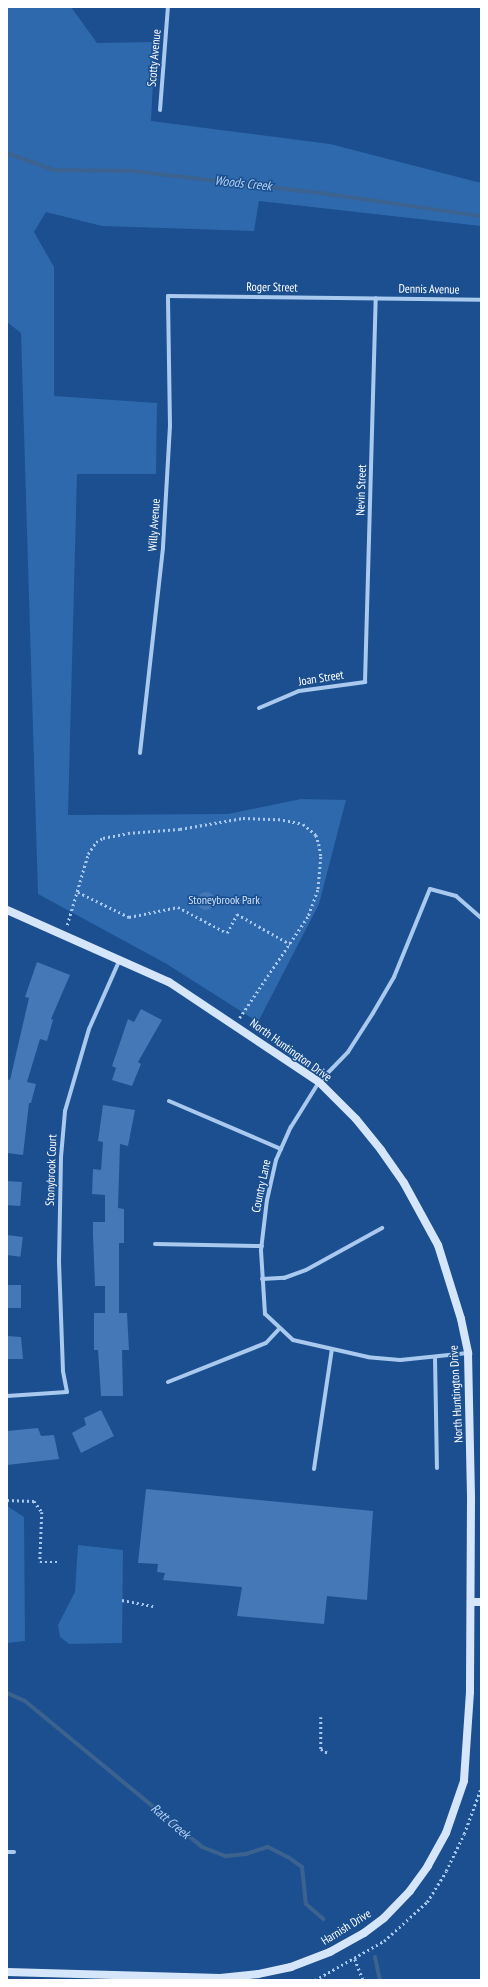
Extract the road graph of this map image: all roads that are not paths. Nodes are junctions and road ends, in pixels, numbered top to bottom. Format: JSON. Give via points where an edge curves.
{"nodes":[{"id":1,"x":168,"y":7,"type":"edge"},
{"id":2,"x":160,"y":110,"type":"dead end"},
{"id":3,"x":168,"y":296,"type":"joint"},
{"id":4,"x":376,"y":298,"type":"junction"},
{"id":5,"x":481,"y":300,"type":"edge"},
{"id":6,"x":365,"y":682,"type":"joint"},
{"id":7,"x":259,"y":708,"type":"dead end"},
{"id":8,"x":140,"y":753,"type":"dead end"},
{"id":9,"x":7,"y":910,"type":"edge"},
{"id":10,"x":481,"y":918,"type":"edge"},
{"id":11,"x":120,"y":959,"type":"junction"},
{"id":12,"x":319,"y":1082,"type":"junction"},
{"id":13,"x":169,"y":1101,"type":"dead end"},
{"id":14,"x":281,"y":1149,"type":"junction"},
{"id":15,"x":382,"y":1228,"type":"dead end"},
{"id":16,"x":155,"y":1244,"type":"dead end"},
{"id":17,"x":262,"y":1246,"type":"junction"},
{"id":18,"x":262,"y":1279,"type":"junction"},
{"id":19,"x":279,"y":1329,"type":"junction"},
{"id":20,"x":332,"y":1349,"type":"junction"},
{"id":21,"x":468,"y":1353,"type":"junction"},
{"id":22,"x":435,"y":1357,"type":"junction"},
{"id":23,"x":168,"y":1382,"type":"dead end"},
{"id":24,"x":7,"y":1396,"type":"edge"},
{"id":25,"x":437,"y":1468,"type":"dead end"},
{"id":26,"x":314,"y":1469,"type":"dead end"},
{"id":27,"x":471,"y":1602,"type":"junction"},
{"id":28,"x":481,"y":1602,"type":"edge"},
{"id":29,"x":7,"y":1852,"type":"edge"},
{"id":30,"x":14,"y":1852,"type":"dead end"},
{"id":31,"x":11,"y":1975,"type":"edge"},
{"id":32,"x":220,"y":1979,"type":"edge"}],
"edges":[{"from":1,"to":2,"type":"street","name":"Scotty Avenue"},
{"from":3,"to":4,"type":"street","name":"Roger Street"},
{"from":3,"to":8,"type":"street","name":"Willy Avenue","via":[[170,426],[163,547]]},
{"from":4,"to":5,"type":"street","name":"Dennis Avenue"},
{"from":4,"to":6,"type":"street","name":"Nevin Street"},
{"from":6,"to":7,"type":"street","name":"Joan Street","via":[[299,691]]},
{"from":9,"to":11,"type":"street","name":"North Huntington Drive"},
{"from":10,"to":12,"type":"street","name":"Country Lane","via":[[456,896],[430,889],[394,977],[377,1007],[348,1052]]},
{"from":11,"to":12,"type":"street","name":"North Huntington Drive","via":[[169,982]]},
{"from":11,"to":24,"type":"street","name":"Stonybrook Court","via":[[89,1029],[65,1111],[61,1157],[59,1261],[63,1371],[67,1392]]},
{"from":12,"to":14,"type":"street","name":"Country Lane","via":[[291,1127]]},
{"from":12,"to":21,"type":"street","name":"North Huntington Drive","via":[[356,1119],[404,1183],[438,1245],[461,1319]]},
{"from":13,"to":14,"type":"street"},
{"from":14,"to":17,"type":"street","name":"Country Lane","via":[[267,1200]]},
{"from":15,"to":18,"type":"street","via":[[306,1270],[284,1278]]},
{"from":16,"to":17,"type":"street"},
{"from":17,"to":18,"type":"street","name":"Country Lane"},
{"from":18,"to":19,"type":"street","name":"Country Lane","via":[[265,1314]]},
{"from":19,"to":20,"type":"street","name":"Country Lane","via":[[292,1340]]},
{"from":19,"to":23,"type":"street","via":[[266,1342]]},
{"from":20,"to":22,"type":"street","name":"Country Lane","via":[[400,1360]]},
{"from":20,"to":26,"type":"street"},
{"from":21,"to":22,"type":"street","name":"Country Lane"},
{"from":21,"to":27,"type":"street","name":"North Huntington Drive"},
{"from":22,"to":25,"type":"street"},
{"from":27,"to":28,"type":"street"},
{"from":27,"to":32,"type":"street","name":"Harnish Drive","via":[[470,1692],[464,1781],[446,1833],[428,1866],[410,1891],[384,1918],[341,1948],[291,1967]]},
{"from":29,"to":30,"type":"street"},
{"from":31,"to":32,"type":"street","name":"Harnish Drive"}]}
